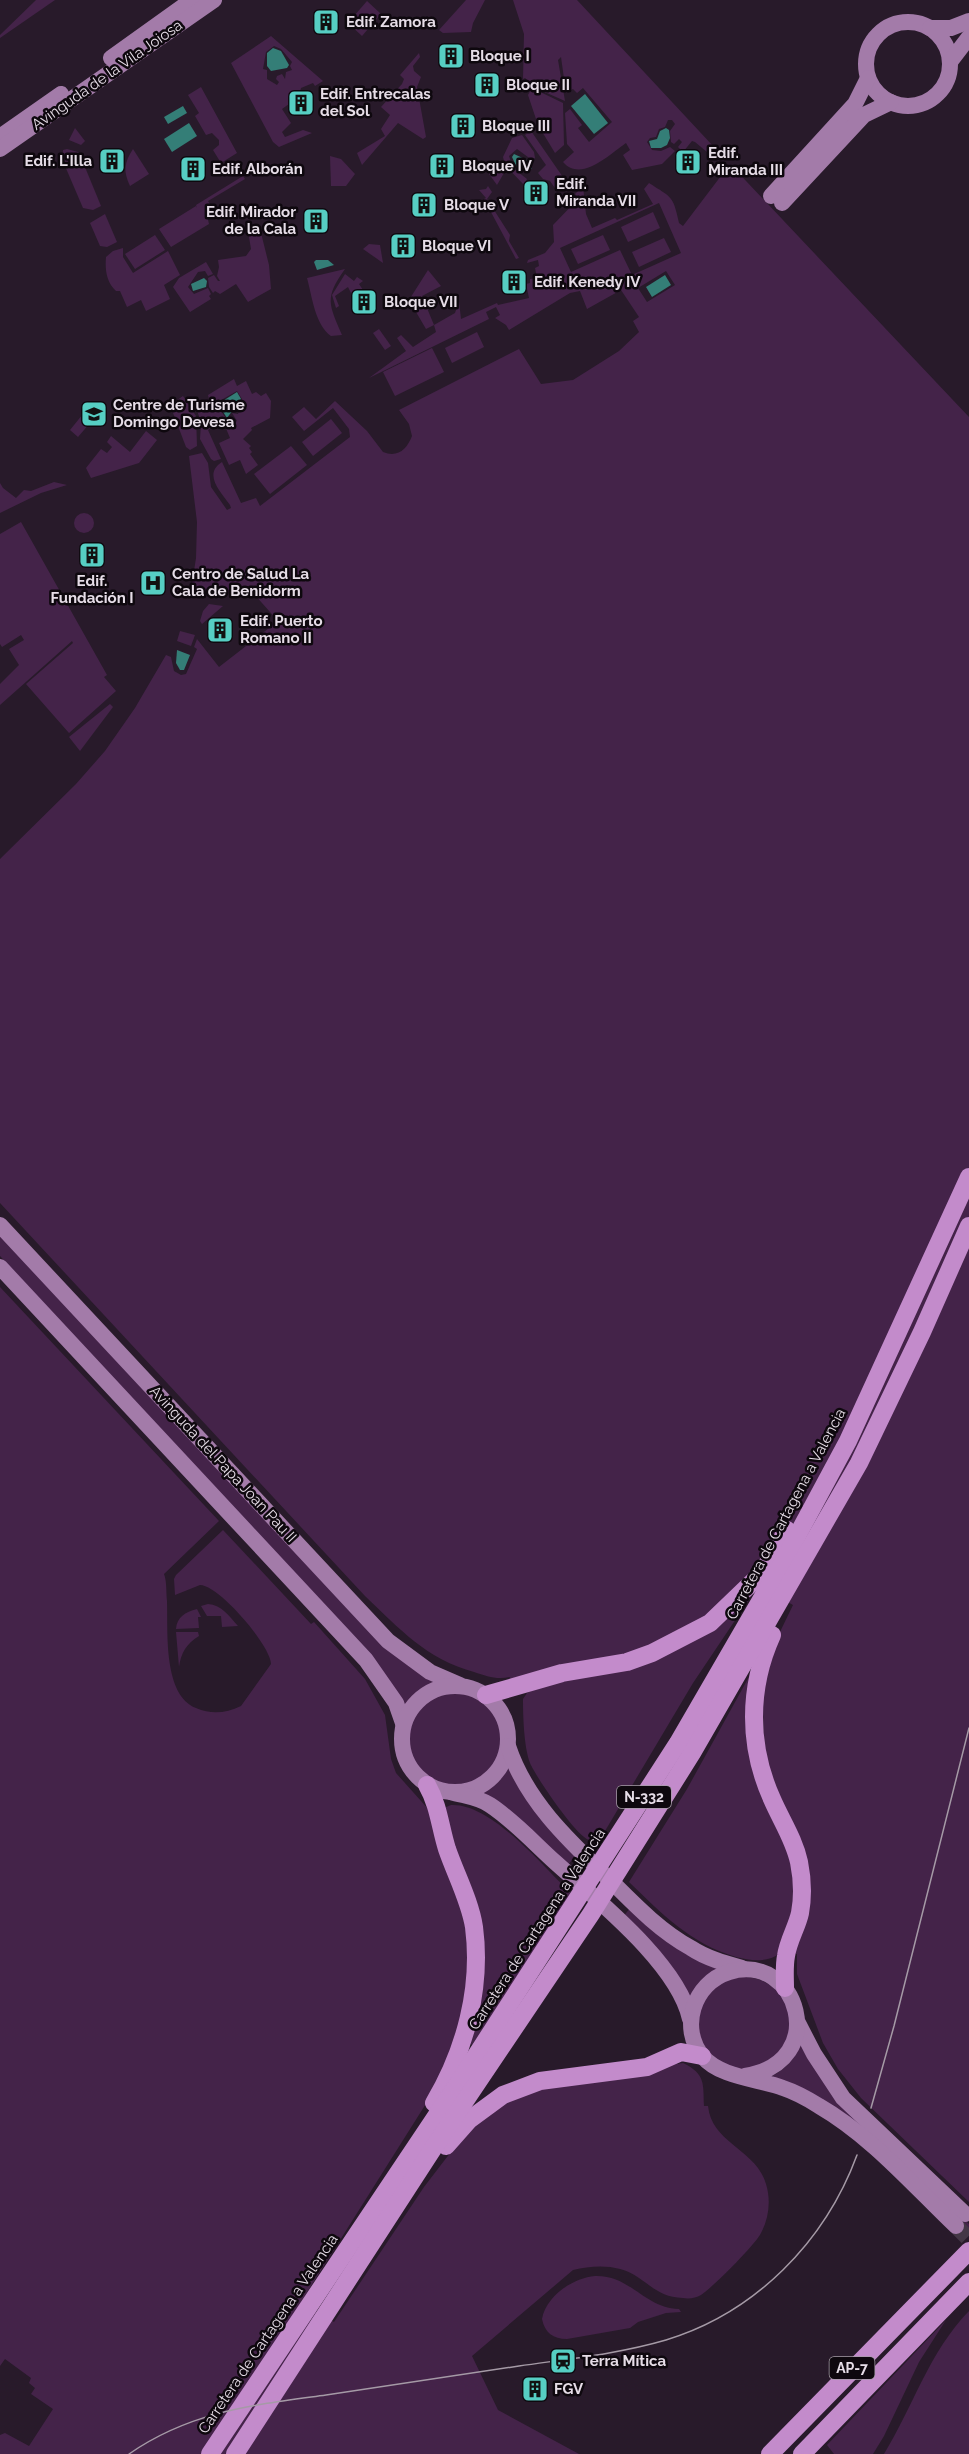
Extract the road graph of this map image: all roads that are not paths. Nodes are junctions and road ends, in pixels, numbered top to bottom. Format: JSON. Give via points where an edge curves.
{"nodes":[{"id":1,"x":192,"y":0,"type":"edge"},
{"id":2,"x":214,"y":0,"type":"edge"},
{"id":3,"x":969,"y":21,"type":"edge"},
{"id":4,"x":930,"y":28,"type":"junction"},
{"id":5,"x":969,"y":37,"type":"edge"},
{"id":6,"x":950,"y":62,"type":"junction"},
{"id":7,"x":868,"y":78,"type":"junction"},
{"id":8,"x":891,"y":102,"type":"junction"},
{"id":9,"x":0,"y":137,"type":"edge"},
{"id":10,"x":0,"y":149,"type":"edge"},
{"id":11,"x":969,"y":1177,"type":"edge"},
{"id":12,"x":0,"y":1225,"type":"edge"},
{"id":13,"x":969,"y":1226,"type":"edge"},
{"id":14,"x":0,"y":1266,"type":"edge"},
{"id":15,"x":904,"y":1322,"type":"junction"},
{"id":16,"x":859,"y":1463,"type":"junction"},
{"id":17,"x":460,"y":1685,"type":"junction"},
{"id":18,"x":486,"y":1695,"type":"junction"},
{"id":19,"x":403,"y":1724,"type":"junction"},
{"id":20,"x":508,"y":1746,"type":"junction"},
{"id":21,"x":426,"y":1785,"type":"junction"},
{"id":22,"x":451,"y":1792,"type":"junction"},
{"id":23,"x":746,"y":1970,"type":"junction"},
{"id":24,"x":785,"y":1988,"type":"junction"},
{"id":25,"x":798,"y":2023,"type":"junction"},
{"id":26,"x":691,"y":2024,"type":"junction"},
{"id":27,"x":702,"y":2056,"type":"junction"},
{"id":28,"x":744,"y":2076,"type":"junction"},
{"id":29,"x":969,"y":2252,"type":"edge"},
{"id":30,"x":325,"y":2282,"type":"junction"},
{"id":31,"x":969,"y":2282,"type":"edge"},
{"id":32,"x":336,"y":2301,"type":"junction"},
{"id":33,"x":210,"y":2454,"type":"edge"},
{"id":34,"x":235,"y":2454,"type":"edge"},
{"id":35,"x":770,"y":2454,"type":"edge"},
{"id":36,"x":802,"y":2454,"type":"edge"}],
"edges":[{"from":1,"to":9,"type":"main road","name":"Avinguda de la Vila Joiosa"},
{"from":2,"to":10,"type":"main road","name":"Avinguda de la Vila Joiosa"},
{"from":3,"to":4,"type":"main road","via":[[951,28]]},
{"from":4,"to":6,"type":"main road","via":[[944,43]]},
{"from":4,"to":7,"type":"main road","via":[[904,22],[883,30],[869,47]]},
{"from":5,"to":6,"type":"main road"},
{"from":6,"to":8,"type":"main road","via":[[946,80],[933,96],[917,105]]},
{"from":7,"to":8,"type":"main road","via":[[877,92]]},
{"from":7,"to":8,"type":"main road","via":[[855,104],[776,200],[864,115]]},
{"from":11,"to":15,"type":"highway","name":"Carretera de Cartagena a Valencia","number":"N-332"},
{"from":12,"to":17,"type":"main road","name":"Avinguda del Papa Joan Pau II","via":[[388,1641],[430,1672]]},
{"from":13,"to":16,"type":"highway","number":"N-332"},
{"from":14,"to":19,"type":"main road","name":"Avinguda del Papa Joan Pau II","via":[[366,1660],[396,1703]]},
{"from":15,"to":18,"type":"highway","via":[[762,1573],[727,1608],[710,1623],[652,1653]]},
{"from":15,"to":30,"type":"highway","name":"Carretera de Cartagena a Valencia","number":"N-332","via":[[821,1493],[678,1743],[458,2085]]},
{"from":16,"to":24,"type":"highway","via":[[779,1619],[763,1654],[755,1687],[757,1757],[799,1862],[800,1912],[785,1957]]},
{"from":16,"to":32,"type":"highway","number":"N-332","via":[[692,1753],[591,1914],[435,2144]]},
{"from":17,"to":18,"type":"main road","name":"Avinguda del Papa Joan Pau II"},
{"from":17,"to":19,"type":"main road","via":[[438,1688],[419,1699]]},
{"from":18,"to":20,"type":"main road","via":[[504,1717]]},
{"from":19,"to":21,"type":"main road","name":"Avinguda del Papa Joan Pau II","via":[[404,1758]]},
{"from":20,"to":22,"type":"main road","via":[[499,1768],[482,1785]]},
{"from":20,"to":23,"type":"main road","via":[[531,1794],[573,1844],[633,1903],[692,1950]]},
{"from":21,"to":22,"type":"main road"},
{"from":21,"to":30,"type":"highway","via":[[437,1802],[447,1848],[474,1926],[475,1992],[460,2045],[436,2099]]},
{"from":22,"to":26,"type":"main road","via":[[489,1804],[620,1922],[660,1964],[682,1995]]},
{"from":23,"to":24,"type":"main road","via":[[774,1978]]},
{"from":23,"to":26,"type":"main road","via":[[729,1972],[713,1980],[693,2007]]},
{"from":24,"to":25,"type":"main road","via":[[795,2006]]},
{"from":25,"to":28,"type":"main road","via":[[788,2054],[776,2066]]},
{"from":25,"to":28,"type":"main road","via":[[843,2098],[883,2135],[961,2220],[844,2122],[785,2089]]},
{"from":26,"to":27,"type":"main road"},
{"from":27,"to":28,"type":"main road","via":[[719,2070]]},
{"from":27,"to":32,"type":"highway","via":[[681,2052],[646,2067],[540,2080],[503,2095],[469,2120],[448,2142]]},
{"from":29,"to":35,"type":"highway","number":"AP-7"},
{"from":30,"to":33,"type":"highway","name":"Carretera de Cartagena a Valencia","number":"N-332"},
{"from":31,"to":36,"type":"highway","number":"AP-7"},
{"from":32,"to":34,"type":"highway","number":"N-332"}]}
